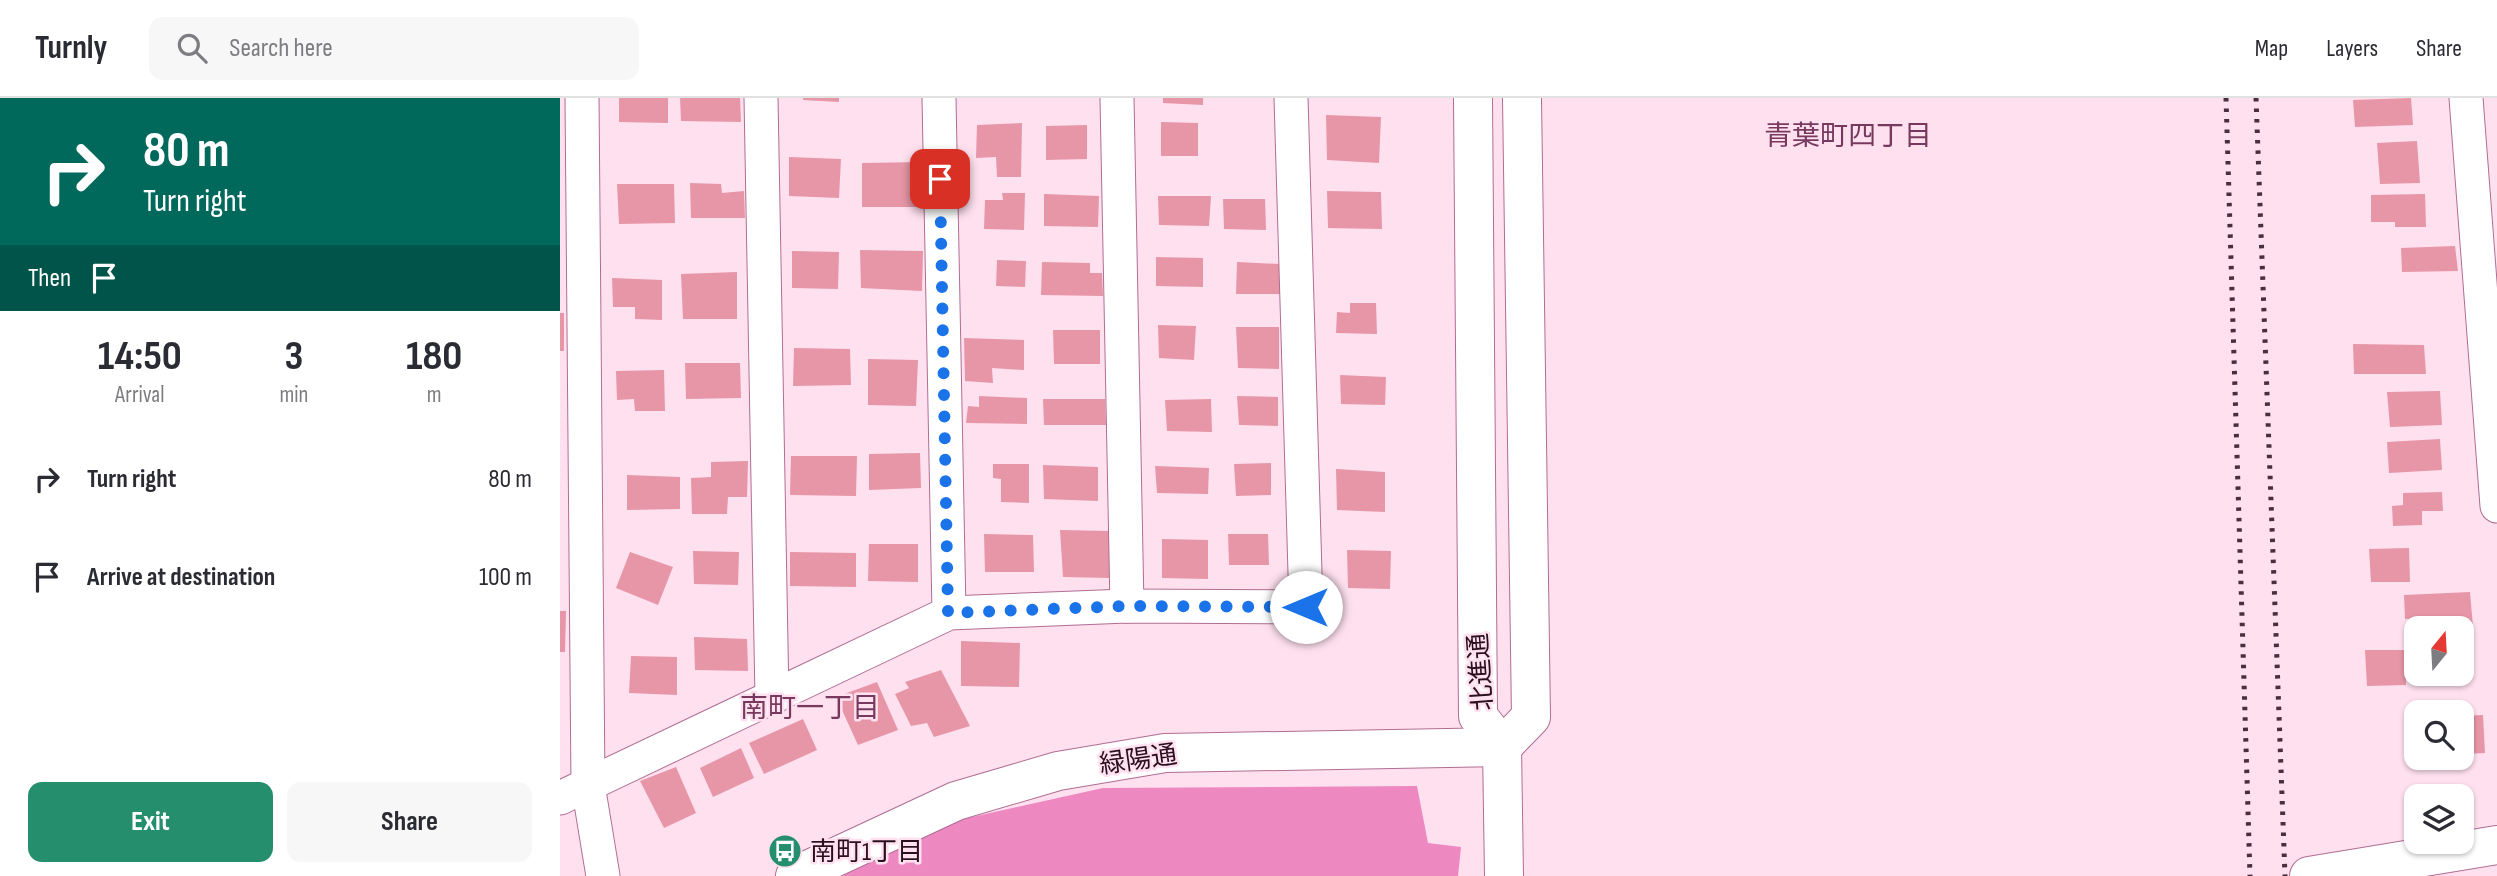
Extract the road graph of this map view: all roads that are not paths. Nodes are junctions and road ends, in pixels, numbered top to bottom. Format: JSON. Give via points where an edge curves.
{"nodes":[{"id":1,"x":582,"y":98,"type":"edge"},
{"id":2,"x":761,"y":98,"type":"edge"},
{"id":3,"x":939,"y":98,"type":"edge"},
{"id":4,"x":1117,"y":98,"type":"edge"},
{"id":5,"x":1291,"y":98,"type":"edge"},
{"id":6,"x":1472,"y":98,"type":"edge"},
{"id":7,"x":1522,"y":98,"type":"edge"},
{"id":8,"x":2466,"y":98,"type":"edge"},
{"id":9,"x":571,"y":289,"type":"edge"},
{"id":10,"x":2497,"y":506,"type":"edge"},
{"id":11,"x":1127,"y":606,"type":"junction"},
{"id":12,"x":948,"y":613,"type":"junction"},
{"id":13,"x":772,"y":699,"type":"junction"},
{"id":14,"x":1502,"y":747,"type":"junction"},
{"id":15,"x":574,"y":792,"type":"edge"},
{"id":16,"x":2497,"y":845,"type":"edge"},
{"id":17,"x":603,"y":876,"type":"edge"},
{"id":18,"x":795,"y":876,"type":"edge"},
{"id":19,"x":1504,"y":876,"type":"edge"},
{"id":20,"x":2309,"y":876,"type":"edge"}],
"edges":[{"from":1,"to":9,"type":"street"},
{"from":2,"to":13,"type":"street"},
{"from":3,"to":12,"type":"street"},
{"from":4,"to":11,"type":"street"},
{"from":5,"to":11,"type":"street","via":[[1306,607]]},
{"from":6,"to":14,"type":"street","name":"北進通","via":[[1478,716]]},
{"from":7,"to":14,"type":"street","name":"北進通","via":[[1531,717]]},
{"from":8,"to":10,"type":"street"},
{"from":9,"to":15,"type":"street"},
{"from":11,"to":12,"type":"street"},
{"from":12,"to":13,"type":"street"},
{"from":13,"to":15,"type":"street"},
{"from":14,"to":18,"type":"street","name":"緑陽通","via":[[1165,753],[1058,771],[956,801]]},
{"from":14,"to":19,"type":"street"},
{"from":15,"to":17,"type":"street"},
{"from":16,"to":20,"type":"street"}]}
